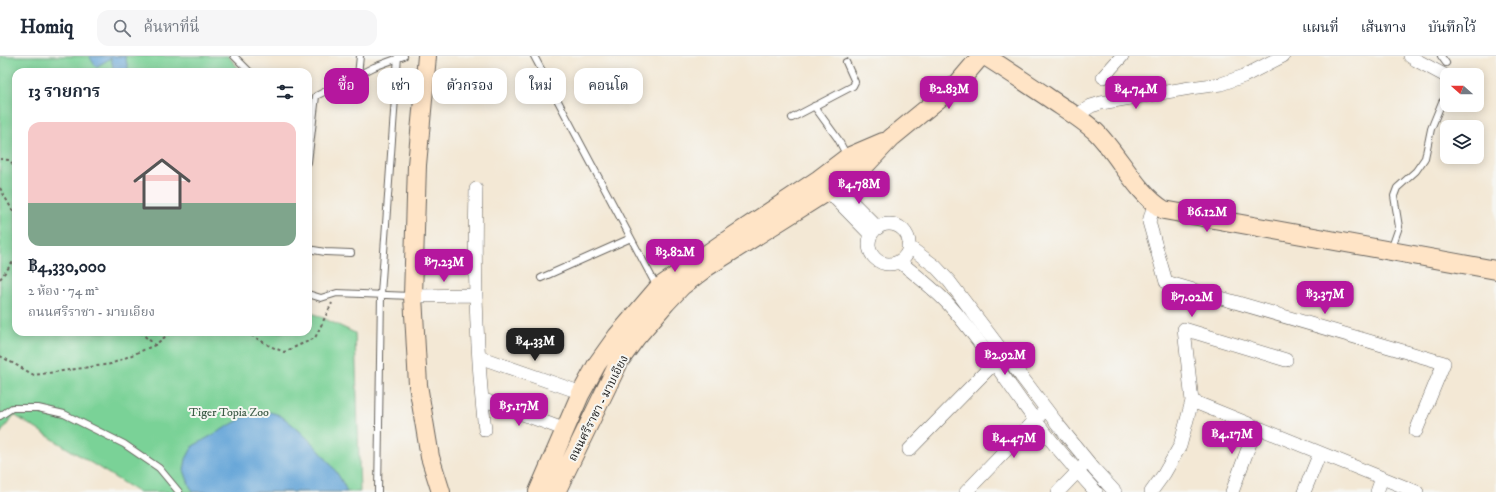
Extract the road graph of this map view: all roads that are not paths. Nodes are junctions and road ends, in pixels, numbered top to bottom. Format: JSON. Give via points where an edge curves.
{"nodes":[{"id":1,"x":234,"y":56,"type":"edge"},
{"id":2,"x":360,"y":56,"type":"edge"},
{"id":3,"x":400,"y":56,"type":"edge"},
{"id":4,"x":427,"y":56,"type":"edge"},
{"id":5,"x":534,"y":56,"type":"edge"},
{"id":6,"x":981,"y":56,"type":"edge"},
{"id":7,"x":985,"y":56,"type":"edge"},
{"id":8,"x":1122,"y":56,"type":"edge"},
{"id":9,"x":1283,"y":56,"type":"edge"},
{"id":10,"x":1410,"y":56,"type":"edge"},
{"id":11,"x":1441,"y":56,"type":"edge"},
{"id":12,"x":846,"y":62,"type":"dead end"},
{"id":13,"x":246,"y":68,"type":"edge"},
{"id":14,"x":359,"y":68,"type":"edge"},
{"id":15,"x":1442,"y":68,"type":"edge"},
{"id":16,"x":1445,"y":68,"type":"edge"},
{"id":17,"x":369,"y":69,"type":"edge"},
{"id":18,"x":1103,"y":77,"type":"dead end"},
{"id":19,"x":324,"y":92,"type":"edge"},
{"id":20,"x":316,"y":96,"type":"junction"},
{"id":21,"x":312,"y":97,"type":"edge"},
{"id":22,"x":814,"y":106,"type":"junction"},
{"id":23,"x":1440,"y":107,"type":"edge"},
{"id":24,"x":1076,"y":116,"type":"junction"},
{"id":25,"x":792,"y":118,"type":"dead end"},
{"id":26,"x":312,"y":129,"type":"edge"},
{"id":27,"x":891,"y":138,"type":"junction"},
{"id":28,"x":848,"y":157,"type":"junction"},
{"id":29,"x":827,"y":183,"type":"junction"},
{"id":30,"x":476,"y":189,"type":"dead end"},
{"id":31,"x":1154,"y":204,"type":"junction"},
{"id":32,"x":874,"y":232,"type":"junction"},
{"id":33,"x":631,"y":238,"type":"junction"},
{"id":34,"x":908,"y":246,"type":"junction"},
{"id":35,"x":312,"y":250,"type":"edge"},
{"id":36,"x":1391,"y":251,"type":"junction"},
{"id":37,"x":351,"y":253,"type":"dead end"},
{"id":38,"x":899,"y":261,"type":"junction"},
{"id":39,"x":1496,"y":270,"type":"edge"},
{"id":40,"x":943,"y":275,"type":"junction"},
{"id":41,"x":541,"y":278,"type":"dead end"},
{"id":42,"x":658,"y":288,"type":"junction"},
{"id":43,"x":932,"y":288,"type":"junction"},
{"id":44,"x":381,"y":294,"type":"junction"},
{"id":45,"x":312,"y":295,"type":"edge"},
{"id":46,"x":475,"y":295,"type":"junction"},
{"id":47,"x":413,"y":296,"type":"junction"},
{"id":48,"x":1004,"y":353,"type":"junction"},
{"id":49,"x":479,"y":357,"type":"junction"},
{"id":50,"x":1286,"y":360,"type":"dead end"},
{"id":51,"x":994,"y":362,"type":"junction"},
{"id":52,"x":582,"y":393,"type":"junction"},
{"id":53,"x":482,"y":399,"type":"junction"},
{"id":54,"x":1192,"y":401,"type":"junction"},
{"id":55,"x":1046,"y":410,"type":"junction"},
{"id":56,"x":0,"y":416,"type":"edge"},
{"id":57,"x":1035,"y":420,"type":"junction"},
{"id":58,"x":1256,"y":427,"type":"junction"},
{"id":59,"x":485,"y":430,"type":"dead end"},
{"id":60,"x":566,"y":430,"type":"junction"},
{"id":61,"x":1416,"y":431,"type":"dead end"},
{"id":62,"x":908,"y":450,"type":"dead end"},
{"id":63,"x":1320,"y":453,"type":"junction"},
{"id":64,"x":1088,"y":462,"type":"junction"},
{"id":65,"x":1077,"y":472,"type":"junction"},
{"id":66,"x":1382,"y":478,"type":"junction"},
{"id":67,"x":179,"y":492,"type":"edge"},
{"id":68,"x":378,"y":492,"type":"edge"},
{"id":69,"x":441,"y":492,"type":"edge"},
{"id":70,"x":538,"y":492,"type":"edge"},
{"id":71,"x":556,"y":492,"type":"edge"},
{"id":72,"x":966,"y":492,"type":"edge"},
{"id":73,"x":1058,"y":492,"type":"edge"},
{"id":74,"x":1096,"y":492,"type":"edge"},
{"id":75,"x":1115,"y":492,"type":"edge"},
{"id":76,"x":1151,"y":492,"type":"edge"},
{"id":77,"x":1232,"y":492,"type":"edge"},
{"id":78,"x":1304,"y":492,"type":"edge"},
{"id":79,"x":1377,"y":492,"type":"edge"},
{"id":80,"x":1417,"y":492,"type":"edge"}],
"edges":[{"from":1,"to":13,"type":"lane"},
{"from":2,"to":14,"type":"lane"},
{"from":3,"to":17,"type":"lane"},
{"from":3,"to":44,"type":"lane"},
{"from":4,"to":47,"type":"main road","via":[[417,164]]},
{"from":5,"to":33,"type":"lane"},
{"from":6,"to":27,"type":"main road","name":"ถนนศรีราชา - มาบเอียง","via":[[958,83]]},
{"from":7,"to":24,"type":"main road"},
{"from":8,"to":18,"type":"street"},
{"from":9,"to":24,"type":"street","via":[[1244,76],[1221,84],[1101,103]]},
{"from":10,"to":15,"type":"street"},
{"from":11,"to":16,"type":"lane"},
{"from":12,"to":22,"type":"lane","via":[[854,84]]},
{"from":19,"to":20,"type":"lane"},
{"from":20,"to":21,"type":"lane"},
{"from":20,"to":26,"type":"lane"},
{"from":22,"to":25,"type":"lane"},
{"from":22,"to":28,"type":"lane"},
{"from":23,"to":36,"type":"lane","via":[[1431,129],[1425,158],[1416,171],[1397,188],[1394,196],[1400,227]]},
{"from":24,"to":31,"type":"main road","via":[[1096,132]]},
{"from":27,"to":28,"type":"main road","name":"ถนนศรีราชา - มาบเอียง"},
{"from":27,"to":29,"type":"main road","name":"ถนนศรีราชา - มาบเอียง","via":[[861,170]]},
{"from":28,"to":29,"type":"main road","name":"ถนนศรีราชา - มาบเอียง"},
{"from":29,"to":32,"type":"street"},
{"from":29,"to":42,"type":"main road","name":"ถนนศรีราชา - มาบเอียง","via":[[720,244]]},
{"from":29,"to":71,"type":"main road","name":"ถนนศรีราชา - มาบเอียง","via":[[707,267],[682,286],[666,303],[620,360]]},
{"from":30,"to":46,"type":"street"},
{"from":31,"to":36,"type":"main road","via":[[1164,210]]},
{"from":31,"to":61,"type":"street","via":[[1149,222],[1166,282],[1444,363]]},
{"from":32,"to":34,"type":"street","via":[[884,224],[896,226],[906,234]]},
{"from":32,"to":38,"type":"street","via":[[869,244],[876,260],[888,264]]},
{"from":33,"to":41,"type":"lane"},
{"from":33,"to":42,"type":"lane"},
{"from":34,"to":38,"type":"street","via":[[907,252]]},
{"from":34,"to":40,"type":"street"},
{"from":35,"to":37,"type":"lane"},
{"from":36,"to":39,"type":"main road"},
{"from":38,"to":43,"type":"street"},
{"from":40,"to":43,"type":"street"},
{"from":40,"to":48,"type":"street"},
{"from":42,"to":52,"type":"main road","name":"ถนนศรีราชา - มาบเอียง","via":[[605,352]]},
{"from":43,"to":51,"type":"street","via":[[952,308]]},
{"from":44,"to":45,"type":"lane","via":[[337,293],[321,298]]},
{"from":44,"to":47,"type":"lane"},
{"from":44,"to":68,"type":"lane"},
{"from":46,"to":47,"type":"street"},
{"from":46,"to":49,"type":"street"},
{"from":47,"to":69,"type":"main road","via":[[418,385],[430,457]]},
{"from":48,"to":51,"type":"street"},
{"from":48,"to":55,"type":"street"},
{"from":49,"to":52,"type":"street"},
{"from":49,"to":53,"type":"street"},
{"from":50,"to":54,"type":"street","via":[[1184,329]]},
{"from":51,"to":57,"type":"street"},
{"from":51,"to":62,"type":"street"},
{"from":52,"to":60,"type":"main road","name":"ถนนศรีราชา - มาบเอียง"},
{"from":53,"to":59,"type":"street"},
{"from":53,"to":60,"type":"street"},
{"from":54,"to":58,"type":"street"},
{"from":54,"to":76,"type":"street","via":[[1180,446]]},
{"from":55,"to":57,"type":"street"},
{"from":55,"to":64,"type":"street"},
{"from":56,"to":67,"type":"lane","via":[[12,408],[38,408],[64,414],[124,444],[158,468]]},
{"from":57,"to":65,"type":"street"},
{"from":57,"to":72,"type":"street"},
{"from":58,"to":63,"type":"street"},
{"from":58,"to":77,"type":"street"},
{"from":60,"to":70,"type":"main road","name":"ถนนศรีราชา - มาบเอียง"},
{"from":63,"to":66,"type":"street"},
{"from":63,"to":78,"type":"street"},
{"from":64,"to":65,"type":"street"},
{"from":64,"to":75,"type":"street"},
{"from":65,"to":73,"type":"street"},
{"from":65,"to":74,"type":"street"},
{"from":66,"to":79,"type":"street"},
{"from":66,"to":80,"type":"street"}]}
